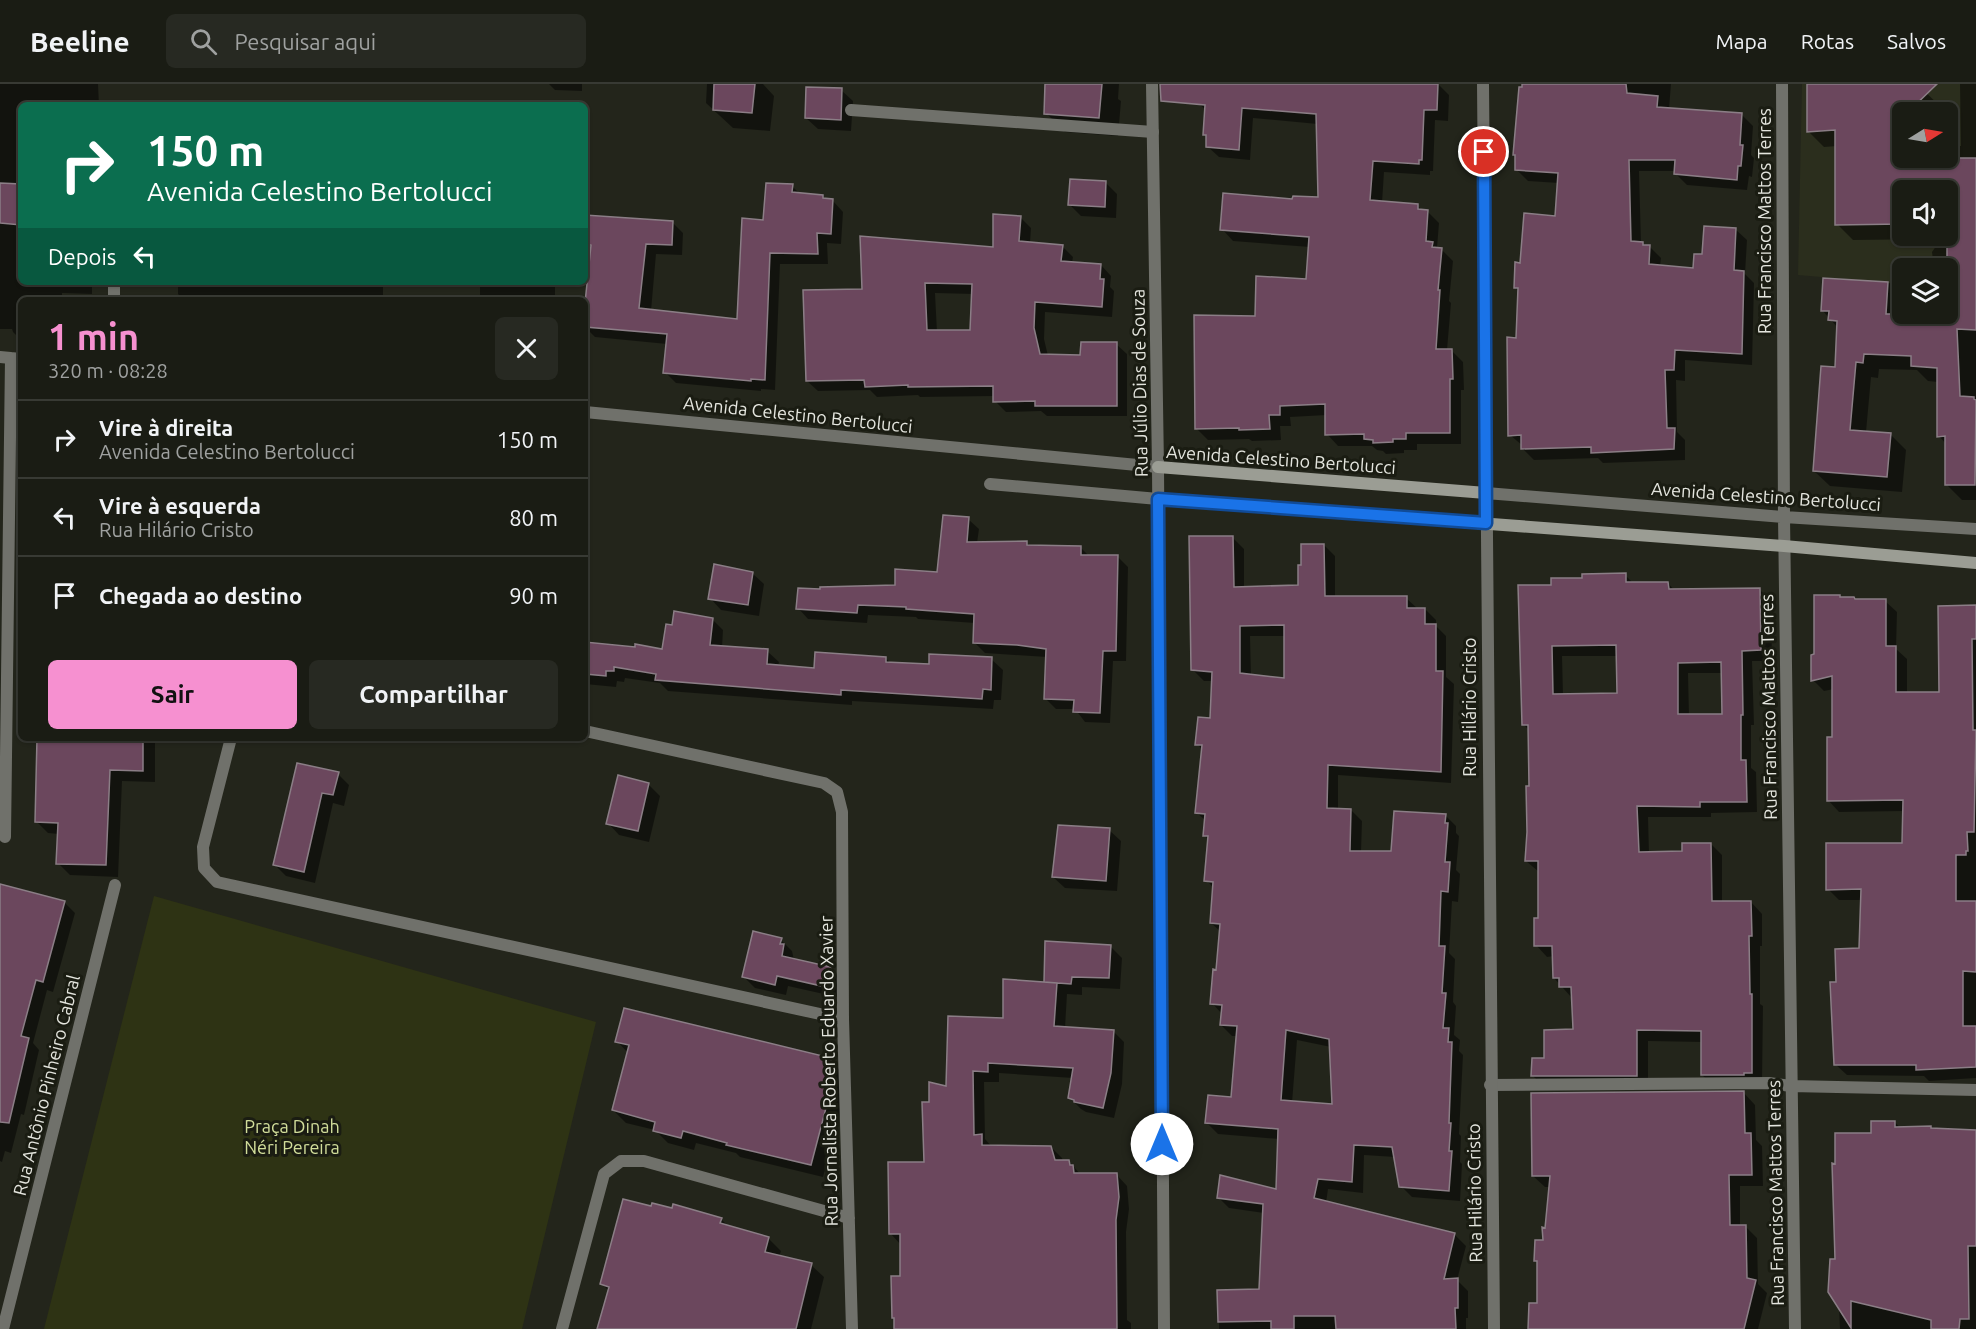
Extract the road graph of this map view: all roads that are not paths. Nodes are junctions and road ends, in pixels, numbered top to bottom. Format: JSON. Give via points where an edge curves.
{"nodes":[{"id":1,"x":1152,"y":84,"type":"edge"},
{"id":2,"x":1483,"y":84,"type":"edge"},
{"id":3,"x":1782,"y":84,"type":"edge"},
{"id":4,"x":851,"y":110,"type":"dead end"},
{"id":5,"x":1153,"y":132,"type":"junction"},
{"id":6,"x":11,"y":358,"type":"edge"},
{"id":7,"x":588,"y":412,"type":"edge"},
{"id":8,"x":1158,"y":467,"type":"junction"},
{"id":9,"x":990,"y":484,"type":"dead end"},
{"id":10,"x":1486,"y":493,"type":"junction"},
{"id":11,"x":1158,"y":499,"type":"junction"},
{"id":12,"x":1784,"y":517,"type":"junction"},
{"id":13,"x":1486,"y":523,"type":"junction"},
{"id":14,"x":1976,"y":529,"type":"edge"},
{"id":15,"x":1784,"y":546,"type":"junction"},
{"id":16,"x":1976,"y":563,"type":"edge"},
{"id":17,"x":588,"y":731,"type":"edge"},
{"id":18,"x":230,"y":741,"type":"edge"},
{"id":19,"x":5,"y":837,"type":"dead end"},
{"id":20,"x":115,"y":885,"type":"dead end"},
{"id":21,"x":843,"y":1019,"type":"junction"},
{"id":22,"x":1491,"y":1085,"type":"junction"},
{"id":23,"x":1791,"y":1086,"type":"junction"},
{"id":24,"x":1976,"y":1090,"type":"edge"},
{"id":25,"x":849,"y":1218,"type":"junction"},
{"id":26,"x":3,"y":1329,"type":"edge"},
{"id":27,"x":562,"y":1329,"type":"edge"},
{"id":28,"x":852,"y":1329,"type":"edge"},
{"id":29,"x":1164,"y":1329,"type":"edge"},
{"id":30,"x":1494,"y":1329,"type":"edge"},
{"id":31,"x":1795,"y":1329,"type":"edge"}],
"edges":[{"from":1,"to":5,"type":"street","name":"Rua Júlio Dias de Souza"},
{"from":2,"to":10,"type":"street","name":"Rua Hilário Cristo"},
{"from":3,"to":12,"type":"street","name":"Rua Francisco Mattos Terres"},
{"from":4,"to":5,"type":"street"},
{"from":5,"to":8,"type":"street","name":"Rua Júlio Dias de Souza"},
{"from":6,"to":19,"type":"street"},
{"from":7,"to":8,"type":"street","name":"Avenida Celestino Bertolucci"},
{"from":8,"to":10,"type":"street","name":"Avenida Celestino Bertolucci"},
{"from":8,"to":11,"type":"street","name":"Rua Júlio Dias de Souza"},
{"from":9,"to":11,"type":"street"},
{"from":10,"to":12,"type":"street","name":"Avenida Celestino Bertolucci"},
{"from":10,"to":13,"type":"street","name":"Rua Hilário Cristo"},
{"from":11,"to":13,"type":"street"},
{"from":11,"to":29,"type":"street","name":"Rua Júlio Dias de Souza"},
{"from":12,"to":14,"type":"street","name":"Avenida Celestino Bertolucci"},
{"from":12,"to":15,"type":"street","name":"Rua Francisco Mattos Terres"},
{"from":13,"to":15,"type":"street"},
{"from":13,"to":22,"type":"street","name":"Rua Hilário Cristo"},
{"from":15,"to":16,"type":"street"},
{"from":15,"to":23,"type":"street","name":"Rua Francisco Mattos Terres"},
{"from":17,"to":21,"type":"street","name":"Rua Jornalista Roberto Eduardo Xavier","via":[[824,783],[837,792],[842,812]]},
{"from":18,"to":21,"type":"street","via":[[203,847],[204,868],[218,882]]},
{"from":20,"to":26,"type":"street","name":"Rua Antônio Pinheiro Cabral"},
{"from":21,"to":25,"type":"street","name":"Rua Jornalista Roberto Eduardo Xavier"},
{"from":22,"to":23,"type":"street"},
{"from":22,"to":30,"type":"street","name":"Rua Hilário Cristo"},
{"from":23,"to":24,"type":"street"},
{"from":23,"to":31,"type":"street","name":"Rua Francisco Mattos Terres"},
{"from":25,"to":27,"type":"street","via":[[644,1161],[621,1161],[604,1174]]},
{"from":25,"to":28,"type":"street","name":"Rua Jornalista Roberto Eduardo Xavier"}]}
